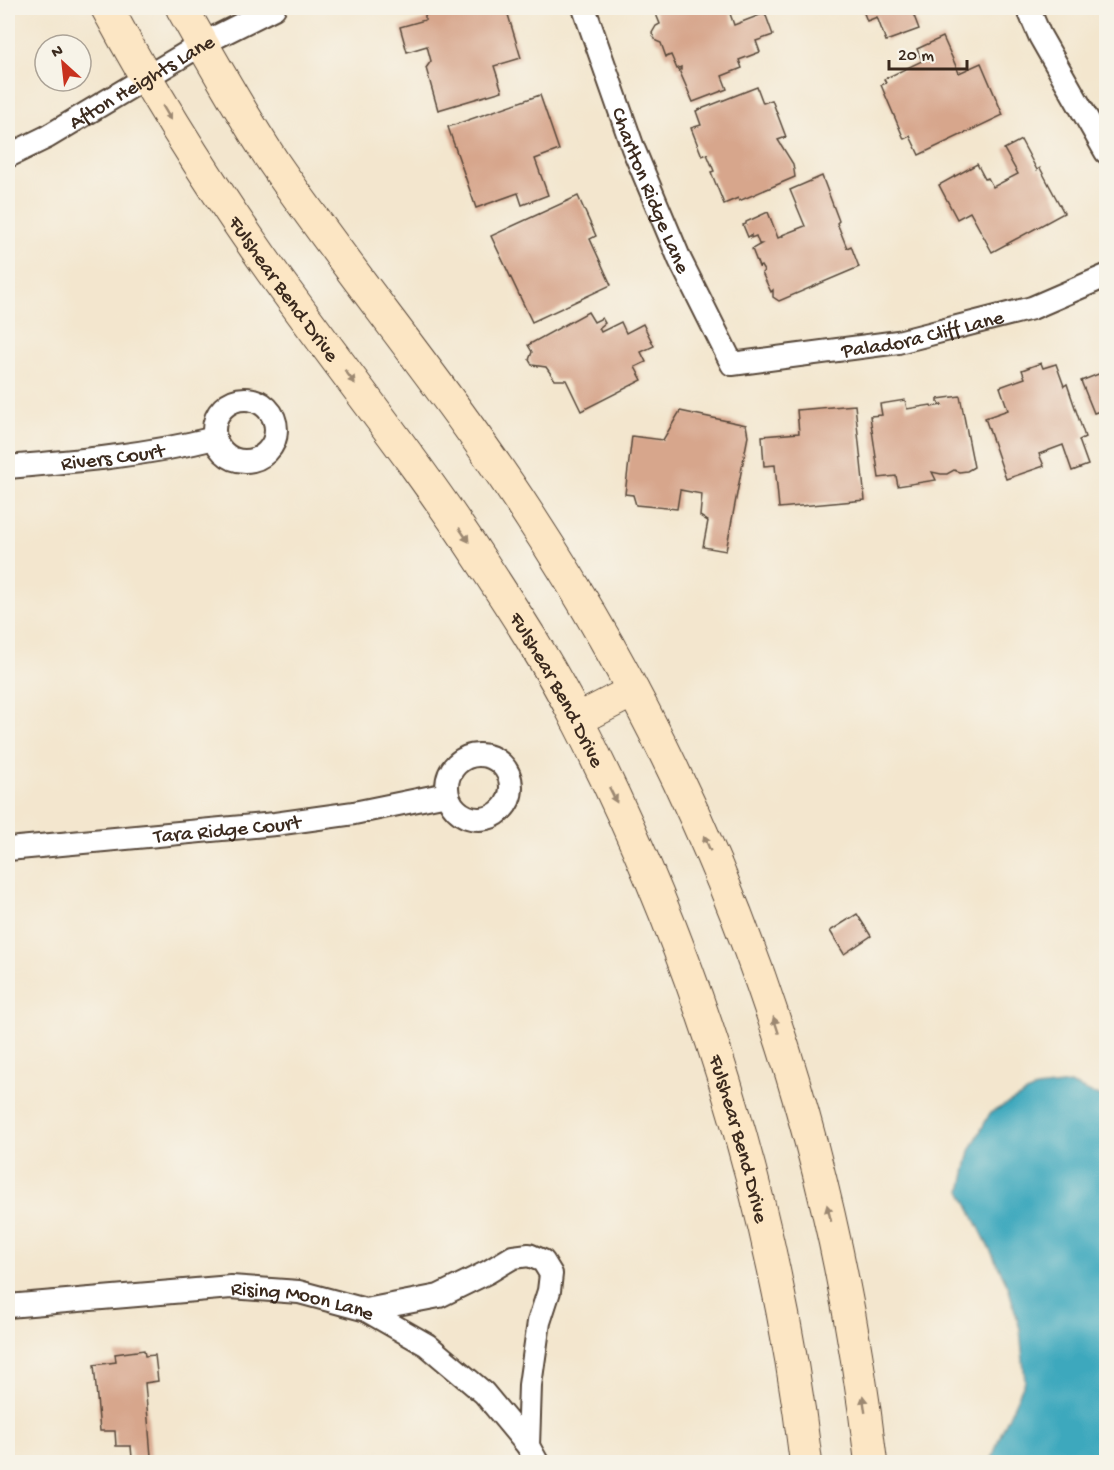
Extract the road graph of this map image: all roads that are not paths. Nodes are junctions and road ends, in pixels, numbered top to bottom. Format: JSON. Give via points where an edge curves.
{"nodes":[{"id":1,"x":107,"y":8,"type":"edge"},
{"id":2,"x":182,"y":8,"type":"edge"},
{"id":3,"x":274,"y":8,"type":"edge"},
{"id":4,"x":584,"y":8,"type":"edge"},
{"id":5,"x":1028,"y":8,"type":"edge"},
{"id":6,"x":202,"y":44,"type":"junction"},
{"id":7,"x":145,"y":77,"type":"junction"},
{"id":8,"x":1107,"y":152,"type":"edge"},
{"id":9,"x":8,"y":156,"type":"edge"},
{"id":10,"x":1107,"y":276,"type":"edge"},
{"id":11,"x":732,"y":364,"type":"joint"},
{"id":12,"x":215,"y":438,"type":"dead end"},
{"id":13,"x":8,"y":467,"type":"edge"},
{"id":14,"x":633,"y":691,"type":"junction"},
{"id":15,"x":577,"y":720,"type":"junction"},
{"id":16,"x":447,"y":794,"type":"dead end"},
{"id":17,"x":8,"y":849,"type":"edge"},
{"id":18,"x":8,"y":1306,"type":"edge"},
{"id":19,"x":366,"y":1310,"type":"junction"},
{"id":20,"x":532,"y":1454,"type":"edge"},
{"id":21,"x":806,"y":1462,"type":"edge"},
{"id":22,"x":871,"y":1462,"type":"edge"}],
"edges":[{"from":1,"to":7,"type":"main road","name":"Fulshear Bend Drive"},
{"from":2,"to":6,"type":"main road"},
{"from":3,"to":6,"type":"street","name":"Afton Heights Lane"},
{"from":4,"to":11,"type":"street","name":"Charlton Ridge Lane","via":[[680,260]]},
{"from":5,"to":8,"type":"street"},
{"from":6,"to":7,"type":"street","name":"Afton Heights Lane"},
{"from":6,"to":14,"type":"main road","via":[[272,159],[529,515]]},
{"from":7,"to":9,"type":"street","name":"Afton Heights Lane"},
{"from":7,"to":15,"type":"main road","name":"Fulshear Bend Drive","one_way":true,"via":[[263,259],[476,554]]},
{"from":10,"to":11,"type":"street","name":"Paladora Cliff Lane","via":[[1032,308],[898,342]]},
{"from":12,"to":13,"type":"street","name":"Rivers Court","via":[[138,454]]},
{"from":14,"to":15,"type":"main road"},
{"from":22,"to":14,"type":"main road","one_way":true,"via":[[846,1292],[803,1111],[734,904]]},
{"from":15,"to":21,"type":"main road","name":"Fulshear Bend Drive","one_way":true,"via":[[664,907],[714,1044],[773,1263],[798,1394]]},
{"from":16,"to":17,"type":"street","name":"Tara Ridge Court","via":[[275,824]]},
{"from":18,"to":19,"type":"street","name":"Rising Moon Lane","via":[[231,1287],[299,1292]]},
{"from":19,"to":20,"type":"street","name":"Rising Moon Lane","via":[[427,1345],[476,1386]]},
{"from":19,"to":20,"type":"street","via":[[439,1296],[513,1257],[529,1255],[543,1262],[551,1274],[530,1385]]}]}
